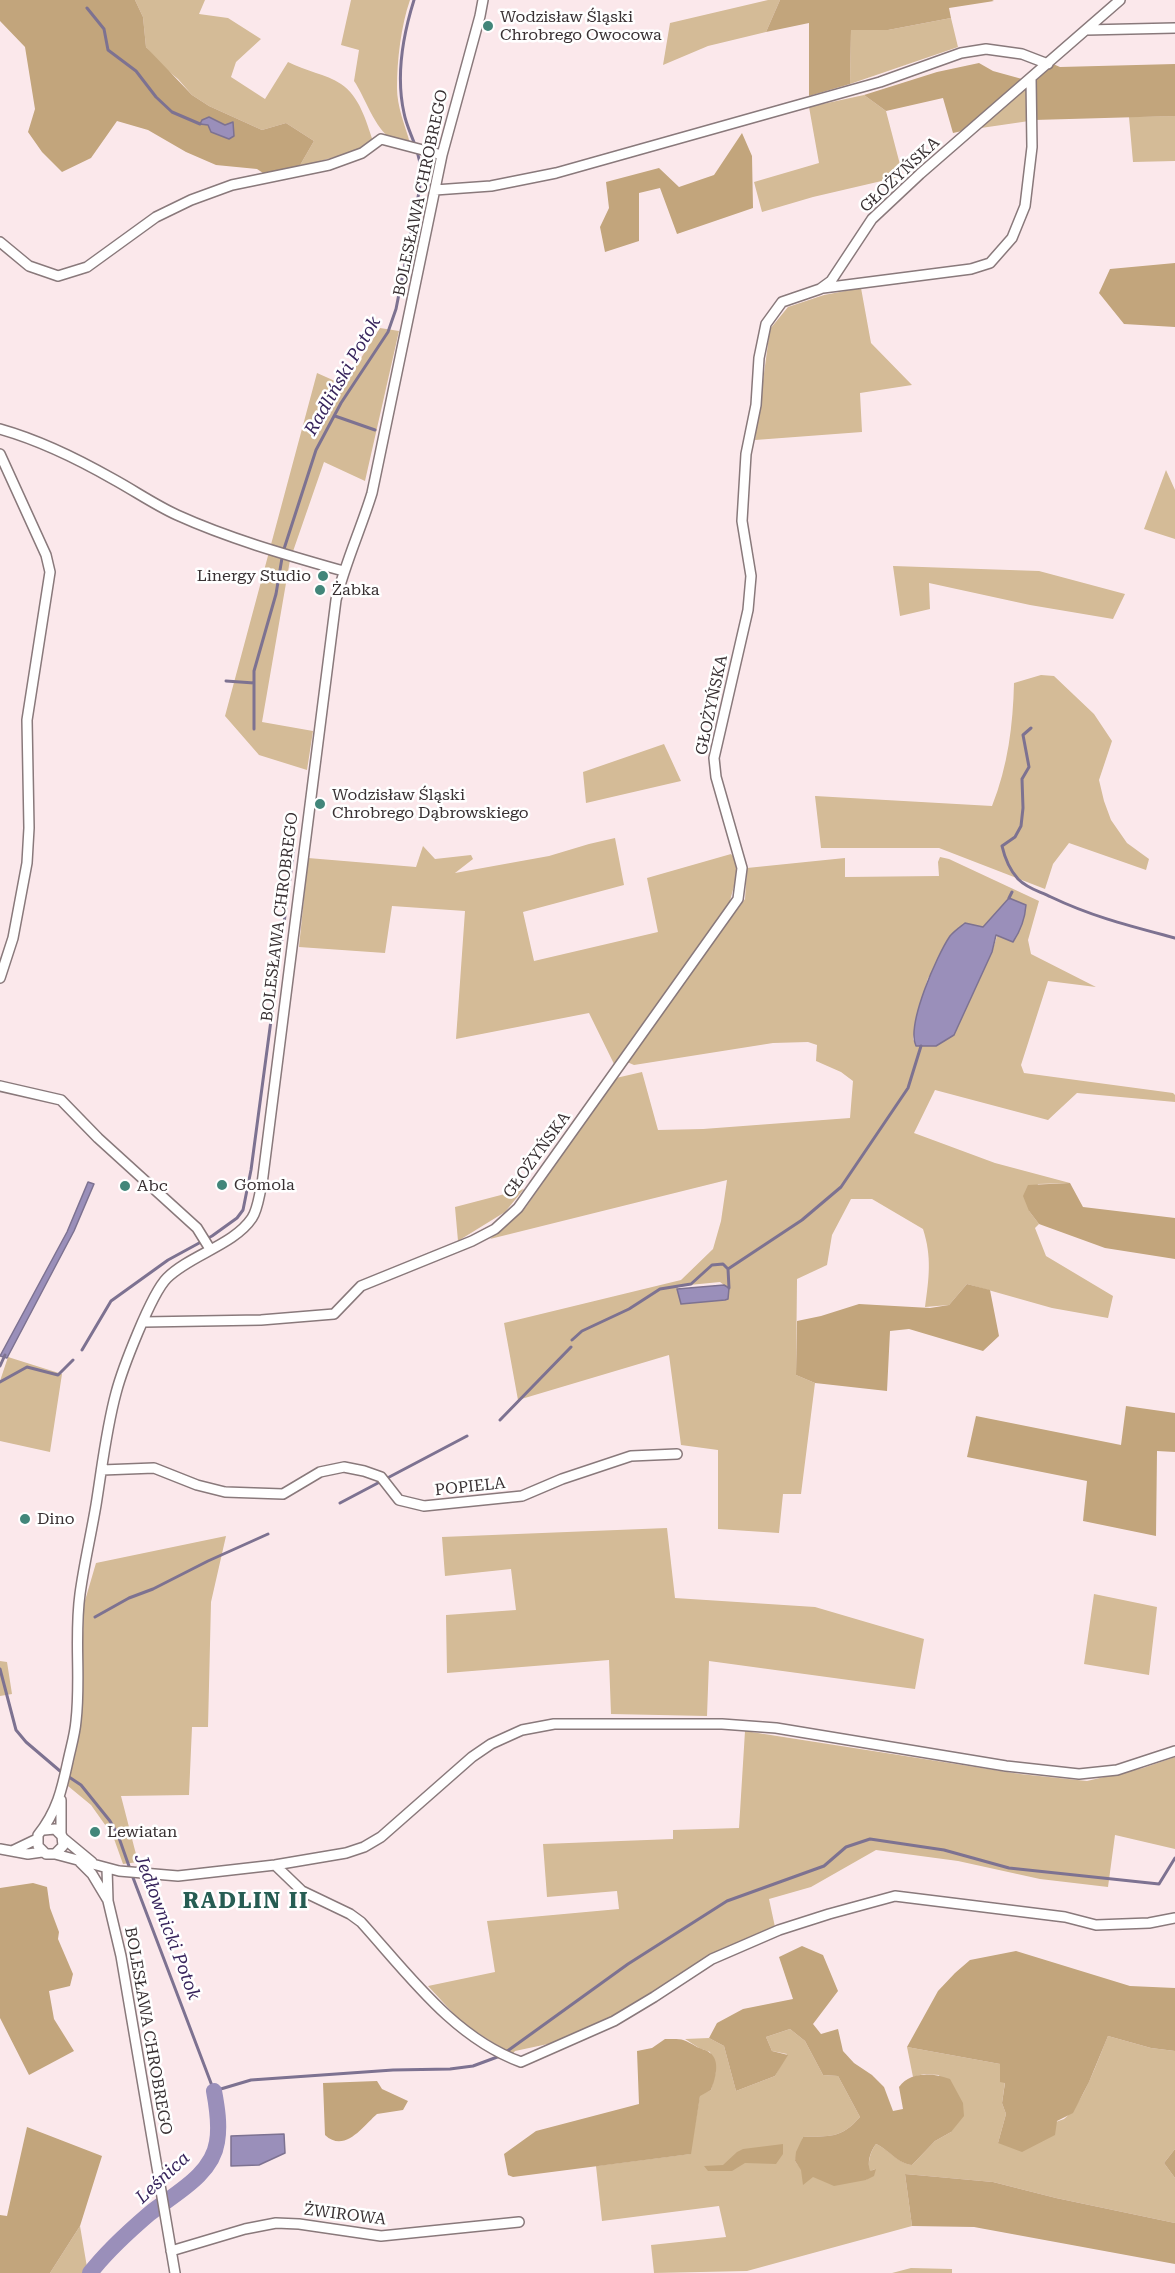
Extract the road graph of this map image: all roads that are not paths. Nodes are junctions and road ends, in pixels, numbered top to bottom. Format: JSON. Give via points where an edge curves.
{"nodes":[{"id":1,"x":483,"y":0,"type":"edge"},
{"id":2,"x":1120,"y":0,"type":"edge"},
{"id":3,"x":1175,"y":28,"type":"edge"},
{"id":4,"x":1086,"y":30,"type":"junction"},
{"id":5,"x":1048,"y":64,"type":"junction"},
{"id":6,"x":1031,"y":78,"type":"junction"},
{"id":7,"x":442,"y":155,"type":"junction"},
{"id":8,"x":435,"y":190,"type":"junction"},
{"id":9,"x":0,"y":242,"type":"edge"},
{"id":10,"x":820,"y":289,"type":"junction"},
{"id":11,"x":0,"y":429,"type":"edge"},
{"id":12,"x":0,"y":454,"type":"edge"},
{"id":13,"x":343,"y":571,"type":"junction"},
{"id":14,"x":0,"y":978,"type":"edge"},
{"id":15,"x":0,"y":1086,"type":"edge"},
{"id":16,"x":206,"y":1242,"type":"junction"},
{"id":17,"x":144,"y":1322,"type":"junction"},
{"id":18,"x":677,"y":1454,"type":"dead end"},
{"id":19,"x":102,"y":1470,"type":"junction"},
{"id":20,"x":1175,"y":1751,"type":"edge"},
{"id":21,"x":63,"y":1789,"type":"junction"},
{"id":22,"x":44,"y":1830,"type":"junction"},
{"id":23,"x":62,"y":1836,"type":"junction"},
{"id":24,"x":37,"y":1839,"type":"junction"},
{"id":25,"x":0,"y":1849,"type":"edge"},
{"id":26,"x":12,"y":1851,"type":"junction"},
{"id":27,"x":42,"y":1852,"type":"junction"},
{"id":28,"x":55,"y":1854,"type":"junction"},
{"id":29,"x":78,"y":1860,"type":"junction"},
{"id":30,"x":97,"y":1865,"type":"junction"},
{"id":31,"x":275,"y":1865,"type":"junction"},
{"id":32,"x":107,"y":1868,"type":"junction"},
{"id":33,"x":108,"y":1901,"type":"junction"},
{"id":34,"x":1175,"y":1918,"type":"edge"},
{"id":35,"x":519,"y":2222,"type":"dead end"},
{"id":36,"x":171,"y":2251,"type":"junction"},
{"id":37,"x":175,"y":2273,"type":"edge"}],
"edges":[{"from":1,"to":7,"type":"street","name":"BOLESŁAWA CHROBREGO"},
{"from":2,"to":4,"type":"street","name":"GŁOŻYŃSKA"},
{"from":3,"to":4,"type":"street"},
{"from":4,"to":5,"type":"street","name":"GŁOŻYŃSKA"},
{"from":5,"to":6,"type":"street","name":"GŁOŻYŃSKA"},
{"from":5,"to":8,"type":"street","via":[[1022,54],[986,49],[961,54],[879,82],[556,173],[491,186]]},
{"from":6,"to":10,"type":"street","name":"GŁOŻYŃSKA","via":[[872,219],[831,281]]},
{"from":6,"to":10,"type":"street","via":[[1032,147],[1025,206],[1012,238],[990,263],[971,269]]},
{"from":7,"to":8,"type":"street","name":"BOLESŁAWA CHROBREGO"},
{"from":7,"to":9,"type":"street","via":[[381,140],[362,153],[329,165],[232,185],[156,217],[87,267],[58,276],[28,266]]},
{"from":8,"to":13,"type":"street","name":"BOLESŁAWA CHROBREGO","via":[[372,493]]},
{"from":10,"to":17,"type":"street","name":"GŁOŻYŃSKA","via":[[782,302],[766,324],[746,454],[742,521],[751,576],[748,610],[714,758],[742,868],[738,899],[518,1208],[495,1229],[361,1286],[334,1314]]},
{"from":11,"to":13,"type":"street","via":[[54,450],[178,516],[273,551]]},
{"from":12,"to":14,"type":"street","via":[[50,572],[27,720],[27,863],[13,938]]},
{"from":13,"to":16,"type":"street","name":"BOLESŁAWA CHROBREGO","via":[[330,640],[262,1184],[251,1220],[236,1234]]},
{"from":15,"to":16,"type":"street","via":[[61,1100],[197,1228]]},
{"from":16,"to":17,"type":"street","name":"BOLESŁAWA CHROBREGO","via":[[165,1279]]},
{"from":17,"to":19,"type":"street","name":"BOLESŁAWA CHROBREGO","via":[[116,1392]]},
{"from":18,"to":19,"type":"street","name":"POPIELA","via":[[631,1456],[522,1496],[424,1506],[399,1500],[383,1480],[344,1467],[320,1472],[283,1494],[225,1492],[154,1468]]},
{"from":19,"to":21,"type":"street","name":"BOLESŁAWA CHROBREGO","via":[[80,1593],[76,1721]]},
{"from":20,"to":31,"type":"street","via":[[1117,1770],[1078,1774],[776,1728],[722,1724],[554,1724],[522,1730],[491,1744],[364,1847]]},
{"from":21,"to":22,"type":"street","name":"BOLESŁAWA CHROBREGO"},
{"from":21,"to":23,"type":"street","name":"BOLESŁAWA CHROBREGO"},
{"from":22,"to":23,"type":"street","via":[[51,1828]]},
{"from":22,"to":24,"type":"street"},
{"from":23,"to":28,"type":"street","via":[[61,1849]]},
{"from":23,"to":30,"type":"street"},
{"from":24,"to":26,"type":"street"},
{"from":24,"to":27,"type":"street"},
{"from":25,"to":26,"type":"street"},
{"from":26,"to":27,"type":"street"},
{"from":27,"to":28,"type":"street"},
{"from":28,"to":29,"type":"street"},
{"from":29,"to":30,"type":"street"},
{"from":29,"to":33,"type":"street","name":"BOLESŁAWA CHROBREGO","via":[[92,1874]]},
{"from":30,"to":32,"type":"street"},
{"from":31,"to":32,"type":"street","via":[[178,1876]]},
{"from":31,"to":34,"type":"street","via":[[302,1891],[361,1922],[462,2028],[521,2062],[614,2021],[712,1959],[779,1930],[895,1896],[1065,1917],[1096,1925]]},
{"from":32,"to":33,"type":"street","name":"BOLESŁAWA CHROBREGO"},
{"from":33,"to":36,"type":"street","name":"BOLESŁAWA CHROBREGO","via":[[122,1956]]},
{"from":35,"to":36,"type":"street","name":"ŻWIROWA","via":[[381,2236],[276,2223]]},
{"from":36,"to":37,"type":"street","name":"BOLESŁAWA CHROBREGO"}]}
